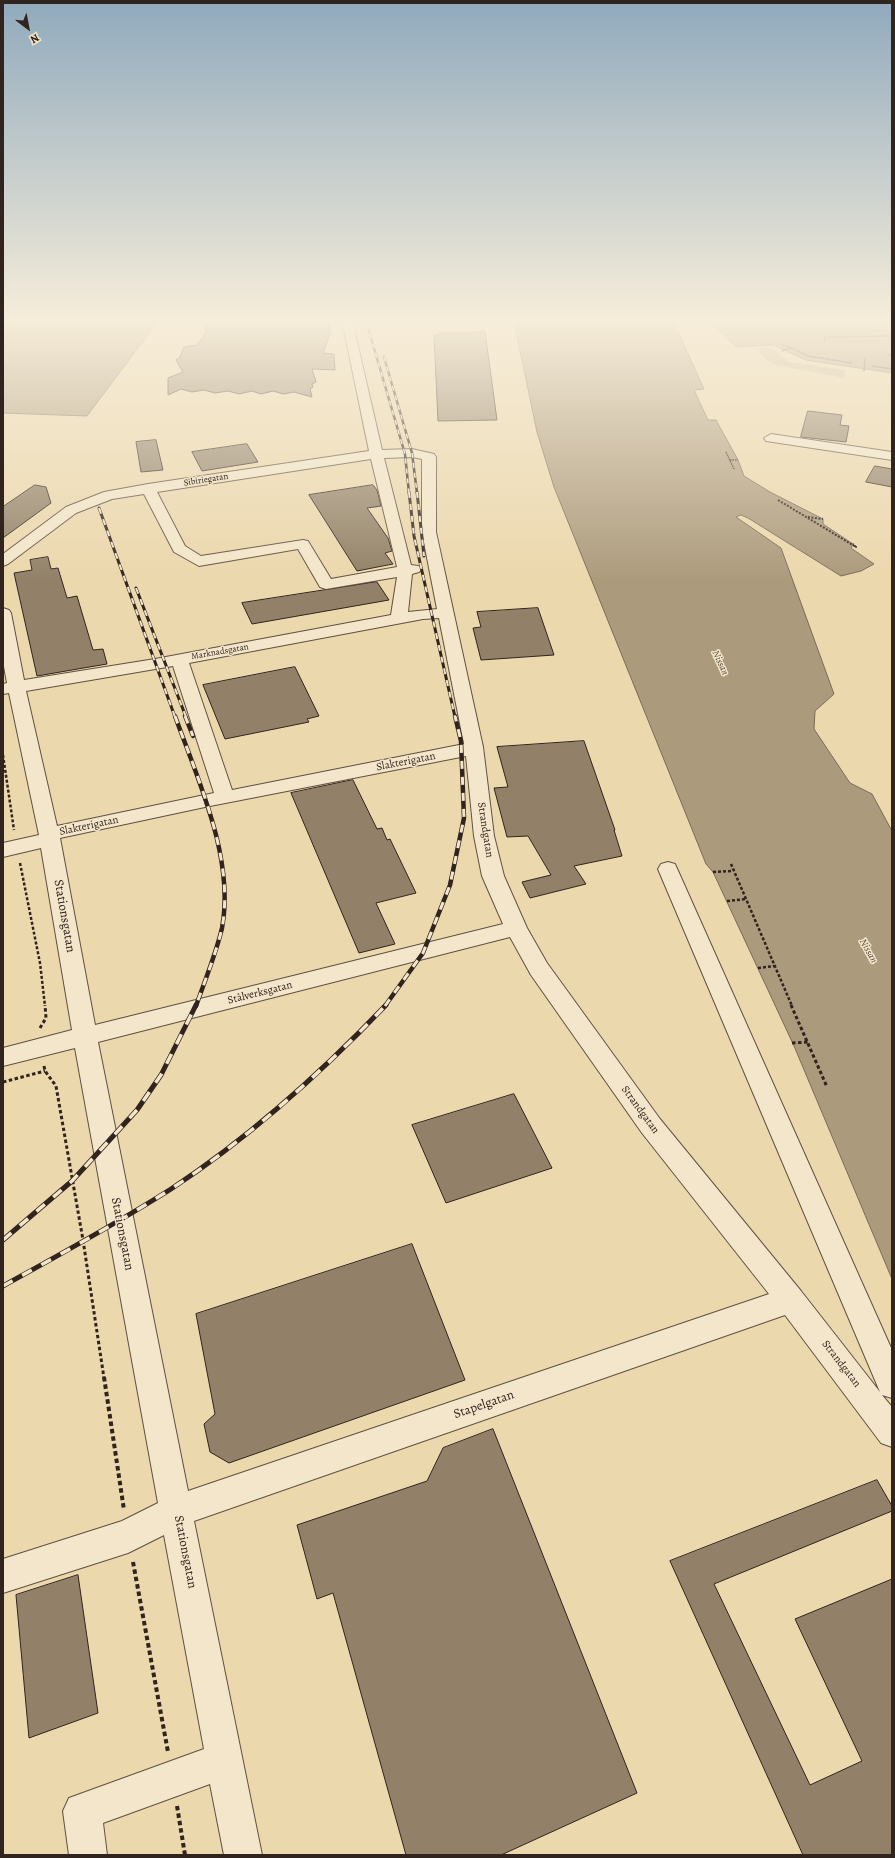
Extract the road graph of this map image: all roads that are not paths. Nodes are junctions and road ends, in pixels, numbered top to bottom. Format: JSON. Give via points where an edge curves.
{"nodes":[{"id":1,"x":366,"y":407,"type":"edge"},
{"id":2,"x":771,"y":438,"type":"dead end"},
{"id":3,"x":377,"y":454,"type":"junction"},
{"id":4,"x":892,"y":456,"type":"edge"},
{"id":5,"x":148,"y":488,"type":"junction"},
{"id":6,"x":3,"y":561,"type":"edge"},
{"id":7,"x":409,"y":569,"type":"junction"},
{"id":8,"x":3,"y":613,"type":"edge"},
{"id":9,"x":447,"y":613,"type":"junction"},
{"id":10,"x":398,"y":619,"type":"junction"},
{"id":11,"x":179,"y":659,"type":"junction"},
{"id":12,"x":10,"y":688,"type":"edge"},
{"id":13,"x":474,"y":747,"type":"junction"},
{"id":14,"x":225,"y":797,"type":"junction"},
{"id":15,"x":50,"y":837,"type":"junction"},
{"id":16,"x":10,"y":849,"type":"edge"},
{"id":17,"x":668,"y":869,"type":"dead end"},
{"id":18,"x":516,"y":928,"type":"junction"},
{"id":19,"x":85,"y":1037,"type":"junction"},
{"id":20,"x":3,"y":1057,"type":"edge"},
{"id":21,"x":792,"y":1300,"type":"junction"},
{"id":22,"x":892,"y":1384,"type":"edge"},
{"id":23,"x":892,"y":1432,"type":"edge"},
{"id":24,"x":177,"y":1511,"type":"junction"},
{"id":25,"x":3,"y":1576,"type":"edge"},
{"id":26,"x":224,"y":1760,"type":"junction"},
{"id":27,"x":88,"y":1855,"type":"edge"},
{"id":28,"x":243,"y":1855,"type":"edge"}],
"edges":[{"from":1,"to":3,"type":"street"},
{"from":2,"to":4,"type":"street"},
{"from":3,"to":5,"type":"street","name":"Sibiriegatan"},
{"from":3,"to":7,"type":"street"},
{"from":3,"to":9,"type":"street","name":"Sibiriegatan","via":[[412,454],[429,457],[429,532]]},
{"from":5,"to":6,"type":"street","name":"Sibiriegatan","via":[[109,495],[81,504]]},
{"from":5,"to":7,"type":"street","via":[[179,549],[199,560],[303,544],[326,584]]},
{"from":7,"to":10,"type":"street"},
{"from":8,"to":12,"type":"street","name":"Stationsgatan"},
{"from":9,"to":10,"type":"street","name":"Marknadsgatan","via":[[422,614]]},
{"from":9,"to":13,"type":"street"},
{"from":10,"to":11,"type":"street","name":"Marknadsgatan"},
{"from":11,"to":12,"type":"street","name":"Marknadsgatan"},
{"from":11,"to":14,"type":"street"},
{"from":12,"to":15,"type":"street","name":"Stationsgatan","via":[[22,713]]},
{"from":13,"to":14,"type":"street","name":"Slakterigatan"},
{"from":13,"to":18,"type":"street","name":"Strandgatan","via":[[484,836],[492,870]]},
{"from":14,"to":15,"type":"street","name":"Slakterigatan"},
{"from":15,"to":16,"type":"street","name":"Slakterigatan"},
{"from":15,"to":19,"type":"street","name":"Stationsgatan"},
{"from":17,"to":22,"type":"street"},
{"from":18,"to":19,"type":"street","name":"Stålverksgatan"},
{"from":18,"to":21,"type":"street","name":"Strandgatan","via":[[538,969],[651,1126]]},
{"from":19,"to":20,"type":"street","name":"Stålverksgatan"},
{"from":19,"to":24,"type":"street","name":"Stationsgatan"},
{"from":21,"to":23,"type":"street","name":"Strandgatan"},
{"from":21,"to":24,"type":"street","name":"Stapelgatan"},
{"from":24,"to":25,"type":"street","name":"Stapelgatan","via":[[128,1536]]},
{"from":24,"to":26,"type":"street","name":"Stationsgatan"},
{"from":26,"to":27,"type":"street","via":[[82,1811]]},
{"from":26,"to":28,"type":"street","name":"Stationsgatan"}]}
